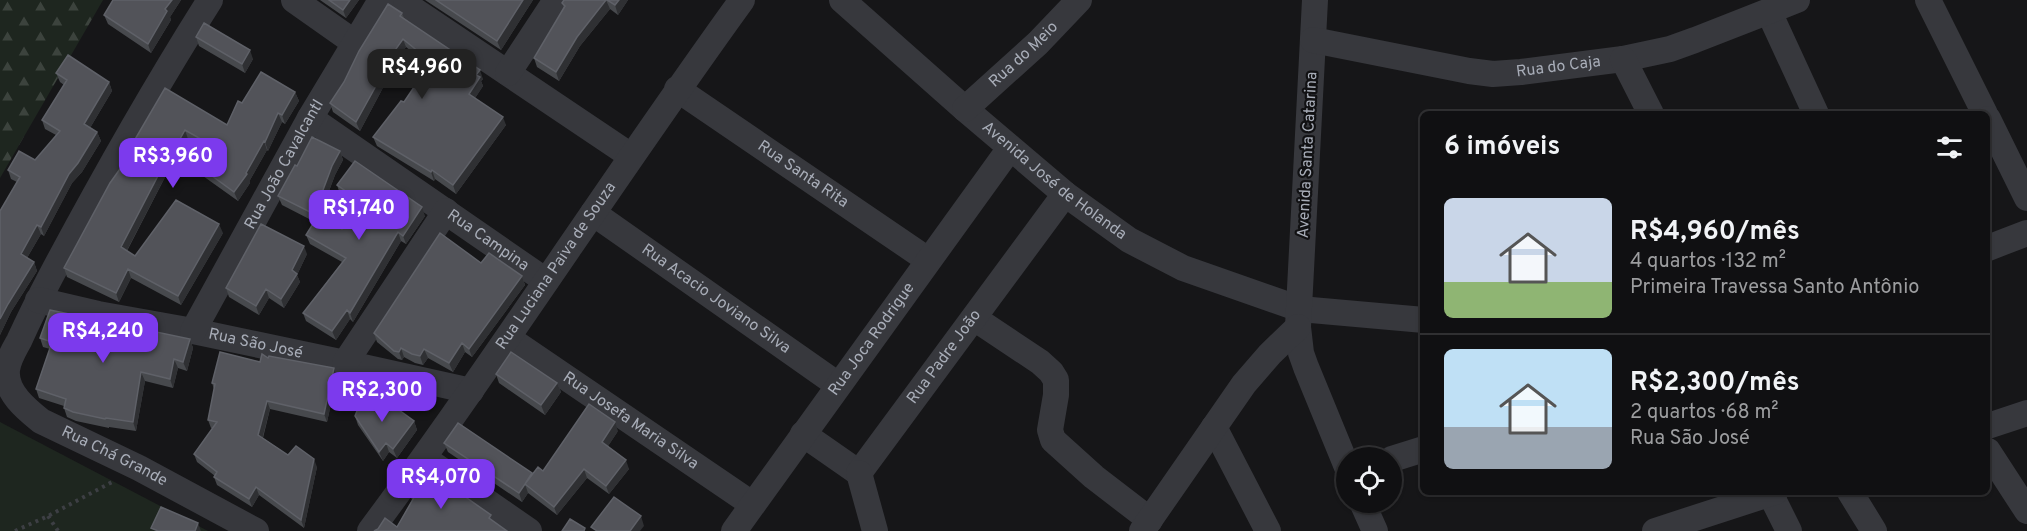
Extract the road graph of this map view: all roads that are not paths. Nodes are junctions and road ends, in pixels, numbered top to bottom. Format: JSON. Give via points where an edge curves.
{"nodes":[{"id":1,"x":210,"y":0,"type":"edge"},
{"id":2,"x":294,"y":0,"type":"edge"},
{"id":3,"x":381,"y":0,"type":"edge"},
{"id":4,"x":399,"y":0,"type":"edge"},
{"id":5,"x":556,"y":0,"type":"edge"},
{"id":6,"x":742,"y":0,"type":"edge"},
{"id":7,"x":842,"y":0,"type":"edge"},
{"id":8,"x":1079,"y":0,"type":"edge"},
{"id":9,"x":1315,"y":0,"type":"edge"},
{"id":10,"x":1797,"y":0,"type":"edge"},
{"id":11,"x":1928,"y":0,"type":"edge"},
{"id":12,"x":1768,"y":12,"type":"junction"},
{"id":13,"x":1313,"y":40,"type":"junction"},
{"id":14,"x":355,"y":43,"type":"junction"},
{"id":15,"x":1623,"y":59,"type":"junction"},
{"id":16,"x":508,"y":73,"type":"junction"},
{"id":17,"x":677,"y":89,"type":"junction"},
{"id":18,"x":965,"y":109,"type":"junction"},
{"id":19,"x":1649,"y":111,"type":"edge"},
{"id":20,"x":1815,"y":111,"type":"edge"},
{"id":21,"x":1984,"y":111,"type":"edge"},
{"id":22,"x":310,"y":118,"type":"junction"},
{"id":23,"x":1990,"y":123,"type":"edge"},
{"id":24,"x":1011,"y":148,"type":"junction"},
{"id":25,"x":631,"y":156,"type":"junction"},
{"id":26,"x":1065,"y":194,"type":"junction"},
{"id":27,"x":2027,"y":198,"type":"edge"},
{"id":28,"x":446,"y":211,"type":"junction"},
{"id":29,"x":593,"y":213,"type":"junction"},
{"id":30,"x":2027,"y":233,"type":"edge"},
{"id":31,"x":1990,"y":247,"type":"edge"},
{"id":32,"x":928,"y":260,"type":"junction"},
{"id":33,"x":546,"y":281,"type":"junction"},
{"id":34,"x":38,"y":300,"type":"junction"},
{"id":35,"x":974,"y":318,"type":"junction"},
{"id":36,"x":1299,"y":318,"type":"junction"},
{"id":37,"x":1420,"y":320,"type":"edge"},
{"id":38,"x":193,"y":331,"type":"junction"},
{"id":39,"x":508,"y":338,"type":"junction"},
{"id":40,"x":345,"y":363,"type":"junction"},
{"id":41,"x":838,"y":385,"type":"junction"},
{"id":42,"x":471,"y":391,"type":"junction"},
{"id":43,"x":2027,"y":413,"type":"edge"},
{"id":44,"x":1990,"y":425,"type":"edge"},
{"id":45,"x":1214,"y":427,"type":"junction"},
{"id":46,"x":803,"y":434,"type":"junction"},
{"id":47,"x":1339,"y":447,"type":"edge"},
{"id":48,"x":1420,"y":450,"type":"edge"},
{"id":49,"x":1990,"y":454,"type":"edge"},
{"id":50,"x":1402,"y":456,"type":"edge"},
{"id":51,"x":424,"y":458,"type":"junction"},
{"id":52,"x":859,"y":473,"type":"junction"},
{"id":53,"x":1767,"y":495,"type":"edge"},
{"id":54,"x":1774,"y":495,"type":"edge"},
{"id":55,"x":1852,"y":495,"type":"edge"},
{"id":56,"x":753,"y":504,"type":"junction"},
{"id":57,"x":2027,"y":511,"type":"edge"},
{"id":58,"x":1367,"y":513,"type":"edge"},
{"id":59,"x":1146,"y":525,"type":"edge"},
{"id":60,"x":256,"y":531,"type":"edge"},
{"id":61,"x":370,"y":531,"type":"edge"},
{"id":62,"x":530,"y":531,"type":"edge"},
{"id":63,"x":734,"y":531,"type":"edge"},
{"id":64,"x":875,"y":531,"type":"edge"},
{"id":65,"x":1268,"y":531,"type":"edge"},
{"id":66,"x":1375,"y":531,"type":"edge"},
{"id":67,"x":1655,"y":531,"type":"edge"},
{"id":68,"x":1789,"y":531,"type":"edge"},
{"id":69,"x":1874,"y":531,"type":"edge"}],
"edges":[{"from":1,"to":34,"type":"street","via":[[161,78]]},
{"from":2,"to":14,"type":"street"},
{"from":3,"to":14,"type":"street","name":"Rua João CavalcantI"},
{"from":4,"to":16,"type":"street"},
{"from":5,"to":16,"type":"street"},
{"from":6,"to":17,"type":"street","name":"Rua Luciana Paiva de Souza"},
{"from":7,"to":18,"type":"street","name":"Avenida José de Holanda"},
{"from":8,"to":18,"type":"street","name":"Rua do Meio"},
{"from":9,"to":13,"type":"street","name":"Avenida Santa Catarina"},
{"from":10,"to":12,"type":"street","name":"Rua do Caja"},
{"from":11,"to":21,"type":"street"},
{"from":12,"to":15,"type":"street","name":"Rua do Caja","via":[[1678,46]]},
{"from":12,"to":20,"type":"street"},
{"from":13,"to":15,"type":"street","name":"Rua do Caja","via":[[1493,74]]},
{"from":13,"to":36,"type":"street","name":"Avenida Santa Catarina"},
{"from":14,"to":22,"type":"street","name":"Rua João CavalcantI"},
{"from":15,"to":19,"type":"street"},
{"from":16,"to":25,"type":"street"},
{"from":17,"to":25,"type":"street","name":"Rua Luciana Paiva de Souza"},
{"from":17,"to":32,"type":"street","name":"Rua Santa Rita"},
{"from":18,"to":24,"type":"street","name":"Avenida José de Holanda"},
{"from":22,"to":28,"type":"street","name":"Rua Campina"},
{"from":22,"to":38,"type":"street","name":"Rua João CavalcantI"},
{"from":23,"to":27,"type":"street"},
{"from":24,"to":26,"type":"street","name":"Avenida José de Holanda"},
{"from":24,"to":32,"type":"street","name":"Rua Joca Rodrigue"},
{"from":25,"to":29,"type":"street","name":"Rua Luciana Paiva de Souza"},
{"from":26,"to":35,"type":"street","name":"Rua Padre João"},
{"from":26,"to":36,"type":"street","name":"Avenida José de Holanda","via":[[1129,240]]},
{"from":28,"to":33,"type":"street","name":"Rua Campina"},
{"from":28,"to":40,"type":"street"},
{"from":29,"to":33,"type":"street","name":"Rua Luciana Paiva de Souza"},
{"from":29,"to":41,"type":"street","name":"Rua Acacio Joviano Silva"},
{"from":30,"to":31,"type":"street"},
{"from":32,"to":41,"type":"street","name":"Rua Joca Rodrigue"},
{"from":33,"to":39,"type":"street","name":"Rua Luciana Paiva de Souza"},
{"from":34,"to":38,"type":"street","name":"Rua São José"},
{"from":34,"to":60,"type":"street","name":"Rua Chá Grande","via":[[7,371],[10,388],[30,413]]},
{"from":35,"to":52,"type":"street","name":"Rua Padre João"},
{"from":35,"to":59,"type":"street","via":[[1051,372],[1056,380],[1050,430],[1053,440]]},
{"from":36,"to":37,"type":"street","name":"Avenida José de Holanda"},
{"from":36,"to":45,"type":"street"},
{"from":36,"to":47,"type":"street","name":"Avenida Santa Catarina","via":[[1301,352]]},
{"from":38,"to":40,"type":"street","name":"Rua São José"},
{"from":39,"to":42,"type":"street","name":"Rua Luciana Paiva de Souza"},
{"from":39,"to":56,"type":"street","name":"Rua Josefa Maria Silva"},
{"from":40,"to":42,"type":"street","name":"Rua São José"},
{"from":41,"to":46,"type":"street","name":"Rua Joca Rodrigue"},
{"from":42,"to":51,"type":"street","name":"Rua Luciana Paiva de Souza"},
{"from":43,"to":44,"type":"street"},
{"from":45,"to":59,"type":"street"},
{"from":45,"to":65,"type":"street"},
{"from":46,"to":52,"type":"street"},
{"from":46,"to":56,"type":"street","name":"Rua Joca Rodrigue"},
{"from":48,"to":50,"type":"street"},
{"from":49,"to":57,"type":"street"},
{"from":51,"to":61,"type":"street","name":"Rua Luciana Paiva de Souza"},
{"from":51,"to":62,"type":"street"},
{"from":52,"to":64,"type":"street"},
{"from":53,"to":67,"type":"street"},
{"from":54,"to":68,"type":"street"},
{"from":55,"to":69,"type":"street"},
{"from":56,"to":63,"type":"street","name":"Rua Joca Rodrigue"},
{"from":58,"to":66,"type":"street"}]}
